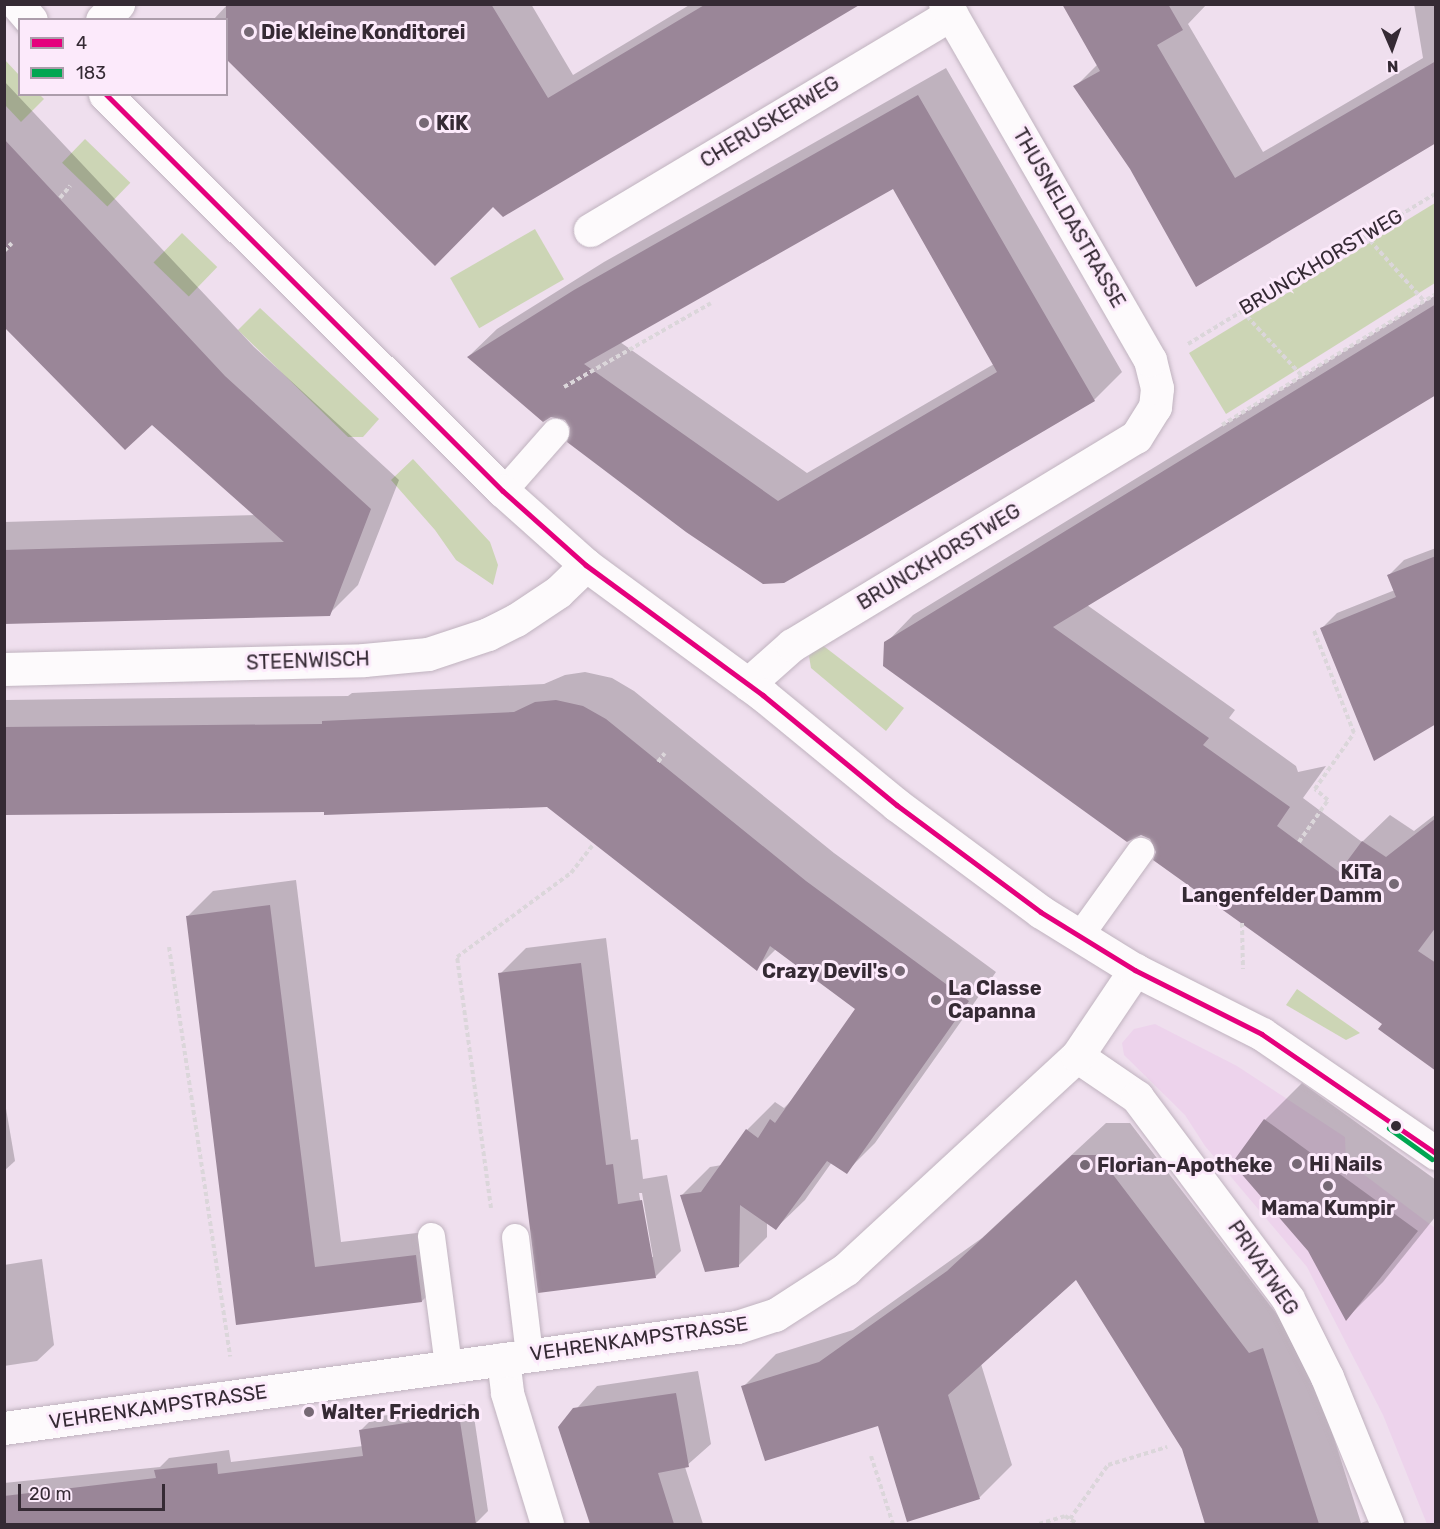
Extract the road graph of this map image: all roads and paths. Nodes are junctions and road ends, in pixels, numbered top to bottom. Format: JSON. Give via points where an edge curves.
{"nodes":[{"id":1,"x":17,"y":4,"type":"edge"},
{"id":2,"x":118,"y":4,"type":"edge"},
{"id":3,"x":948,"y":9,"type":"edge"},
{"id":4,"x":29,"y":18,"type":"edge"},
{"id":5,"x":104,"y":18,"type":"edge"},
{"id":6,"x":107,"y":96,"type":"edge"},
{"id":7,"x":70,"y":186,"type":"dead end"},
{"id":8,"x":1436,"y":193,"type":"edge"},
{"id":9,"x":60,"y":198,"type":"dead end"},
{"id":10,"x":590,"y":230,"type":"dead end"},
{"id":11,"x":1365,"y":235,"type":"junction"},
{"id":12,"x":12,"y":243,"type":"dead end"},
{"id":13,"x":5,"y":250,"type":"edge"},
{"id":14,"x":1436,"y":294,"type":"edge"},
{"id":15,"x":1424,"y":301,"type":"junction"},
{"id":16,"x":711,"y":303,"type":"dead end"},
{"id":17,"x":1242,"y":311,"type":"junction"},
{"id":18,"x":1185,"y":345,"type":"dead end"},
{"id":19,"x":1301,"y":375,"type":"junction"},
{"id":20,"x":564,"y":387,"type":"dead end"},
{"id":21,"x":1222,"y":425,"type":"dead end"},
{"id":22,"x":555,"y":432,"type":"dead end"},
{"id":23,"x":1136,"y":437,"type":"joint"},
{"id":24,"x":503,"y":491,"type":"junction"},
{"id":25,"x":586,"y":565,"type":"junction"},
{"id":26,"x":1314,"y":631,"type":"dead end"},
{"id":27,"x":4,"y":669,"type":"edge"},
{"id":28,"x":748,"y":684,"type":"junction"},
{"id":29,"x":665,"y":753,"type":"dead end"},
{"id":30,"x":658,"y":762,"type":"dead end"},
{"id":31,"x":1299,"y":842,"type":"dead end"},
{"id":32,"x":594,"y":844,"type":"dead end"},
{"id":33,"x":1140,"y":851,"type":"dead end"},
{"id":34,"x":1242,"y":923,"type":"dead end"},
{"id":35,"x":1079,"y":936,"type":"junction"},
{"id":36,"x":169,"y":947,"type":"dead end"},
{"id":37,"x":1243,"y":969,"type":"dead end"},
{"id":38,"x":1135,"y":970,"type":"junction"},
{"id":39,"x":1077,"y":1056,"type":"junction"},
{"id":40,"x":1436,"y":1153,"type":"edge"},
{"id":41,"x":491,"y":1212,"type":"dead end"},
{"id":42,"x":431,"y":1236,"type":"dead end"},
{"id":43,"x":515,"y":1237,"type":"dead end"},
{"id":44,"x":516,"y":1357,"type":"junction"},
{"id":45,"x":447,"y":1366,"type":"junction"},
{"id":46,"x":232,"y":1369,"type":"dead end"},
{"id":47,"x":4,"y":1428,"type":"edge"},
{"id":48,"x":1167,"y":1447,"type":"dead end"},
{"id":49,"x":871,"y":1456,"type":"dead end"},
{"id":50,"x":1070,"y":1519,"type":"junction"},
{"id":51,"x":547,"y":1524,"type":"edge"},
{"id":52,"x":892,"y":1524,"type":"edge"},
{"id":53,"x":1039,"y":1524,"type":"edge"},
{"id":54,"x":1078,"y":1524,"type":"edge"},
{"id":55,"x":1387,"y":1524,"type":"edge"}],
"edges":[{"from":1,"to":4,"type":"street"},
{"from":2,"to":5,"type":"street"},
{"from":3,"to":10,"type":"street","name":"CHERUSKERWEG"},
{"from":3,"to":23,"type":"street","name":"THUSNELDASTRASSE","via":[[1150,360],[1157,388],[1155,407]]},
{"from":6,"to":24,"type":"street"},
{"from":7,"to":9,"type":"path"},
{"from":8,"to":11,"type":"path","name":"BRUNCKHORSTWEG"},
{"from":11,"to":15,"type":"path"},
{"from":11,"to":17,"type":"path","name":"BRUNCKHORSTWEG"},
{"from":12,"to":13,"type":"path"},
{"from":14,"to":15,"type":"path"},
{"from":15,"to":19,"type":"path"},
{"from":16,"to":20,"type":"path"},
{"from":17,"to":18,"type":"path","name":"BRUNCKHORSTWEG"},
{"from":17,"to":19,"type":"path"},
{"from":19,"to":21,"type":"path"},
{"from":22,"to":24,"type":"lane"},
{"from":23,"to":28,"type":"street","name":"BRUNCKHORSTWEG","via":[[792,645]]},
{"from":24,"to":25,"type":"street"},
{"from":25,"to":27,"type":"street","name":"STEENWISCH","via":[[558,592],[516,620],[428,654],[364,660]]},
{"from":25,"to":28,"type":"street"},
{"from":26,"to":31,"type":"path","via":[[1354,734],[1315,789],[1328,800]]},
{"from":28,"to":35,"type":"street","via":[[897,805]]},
{"from":29,"to":30,"type":"path"},
{"from":32,"to":41,"type":"path","via":[[571,873],[457,957]]},
{"from":33,"to":35,"type":"lane"},
{"from":34,"to":37,"type":"path"},
{"from":35,"to":38,"type":"street"},
{"from":36,"to":46,"type":"path"},
{"from":38,"to":39,"type":"street","name":"VEHRENKAMPSTRASSE"},
{"from":38,"to":40,"type":"street","via":[[1262,1034]]},
{"from":39,"to":44,"type":"street","name":"VEHRENKAMPSTRASSE","via":[[846,1269],[775,1315],[737,1327]]},
{"from":39,"to":55,"type":"street","name":"PRIVATWEG","via":[[1137,1097],[1288,1299],[1327,1377]]},
{"from":42,"to":45,"type":"lane"},
{"from":43,"to":44,"type":"lane"},
{"from":44,"to":45,"type":"street","name":"VEHRENKAMPSTRASSE"},
{"from":44,"to":51,"type":"street","via":[[507,1393]]},
{"from":45,"to":47,"type":"street","name":"VEHRENKAMPSTRASSE"},
{"from":48,"to":50,"type":"path","via":[[1108,1465]]},
{"from":49,"to":52,"type":"path"},
{"from":50,"to":53,"type":"path","via":[[1065,1516]]},
{"from":50,"to":54,"type":"path"}]}
